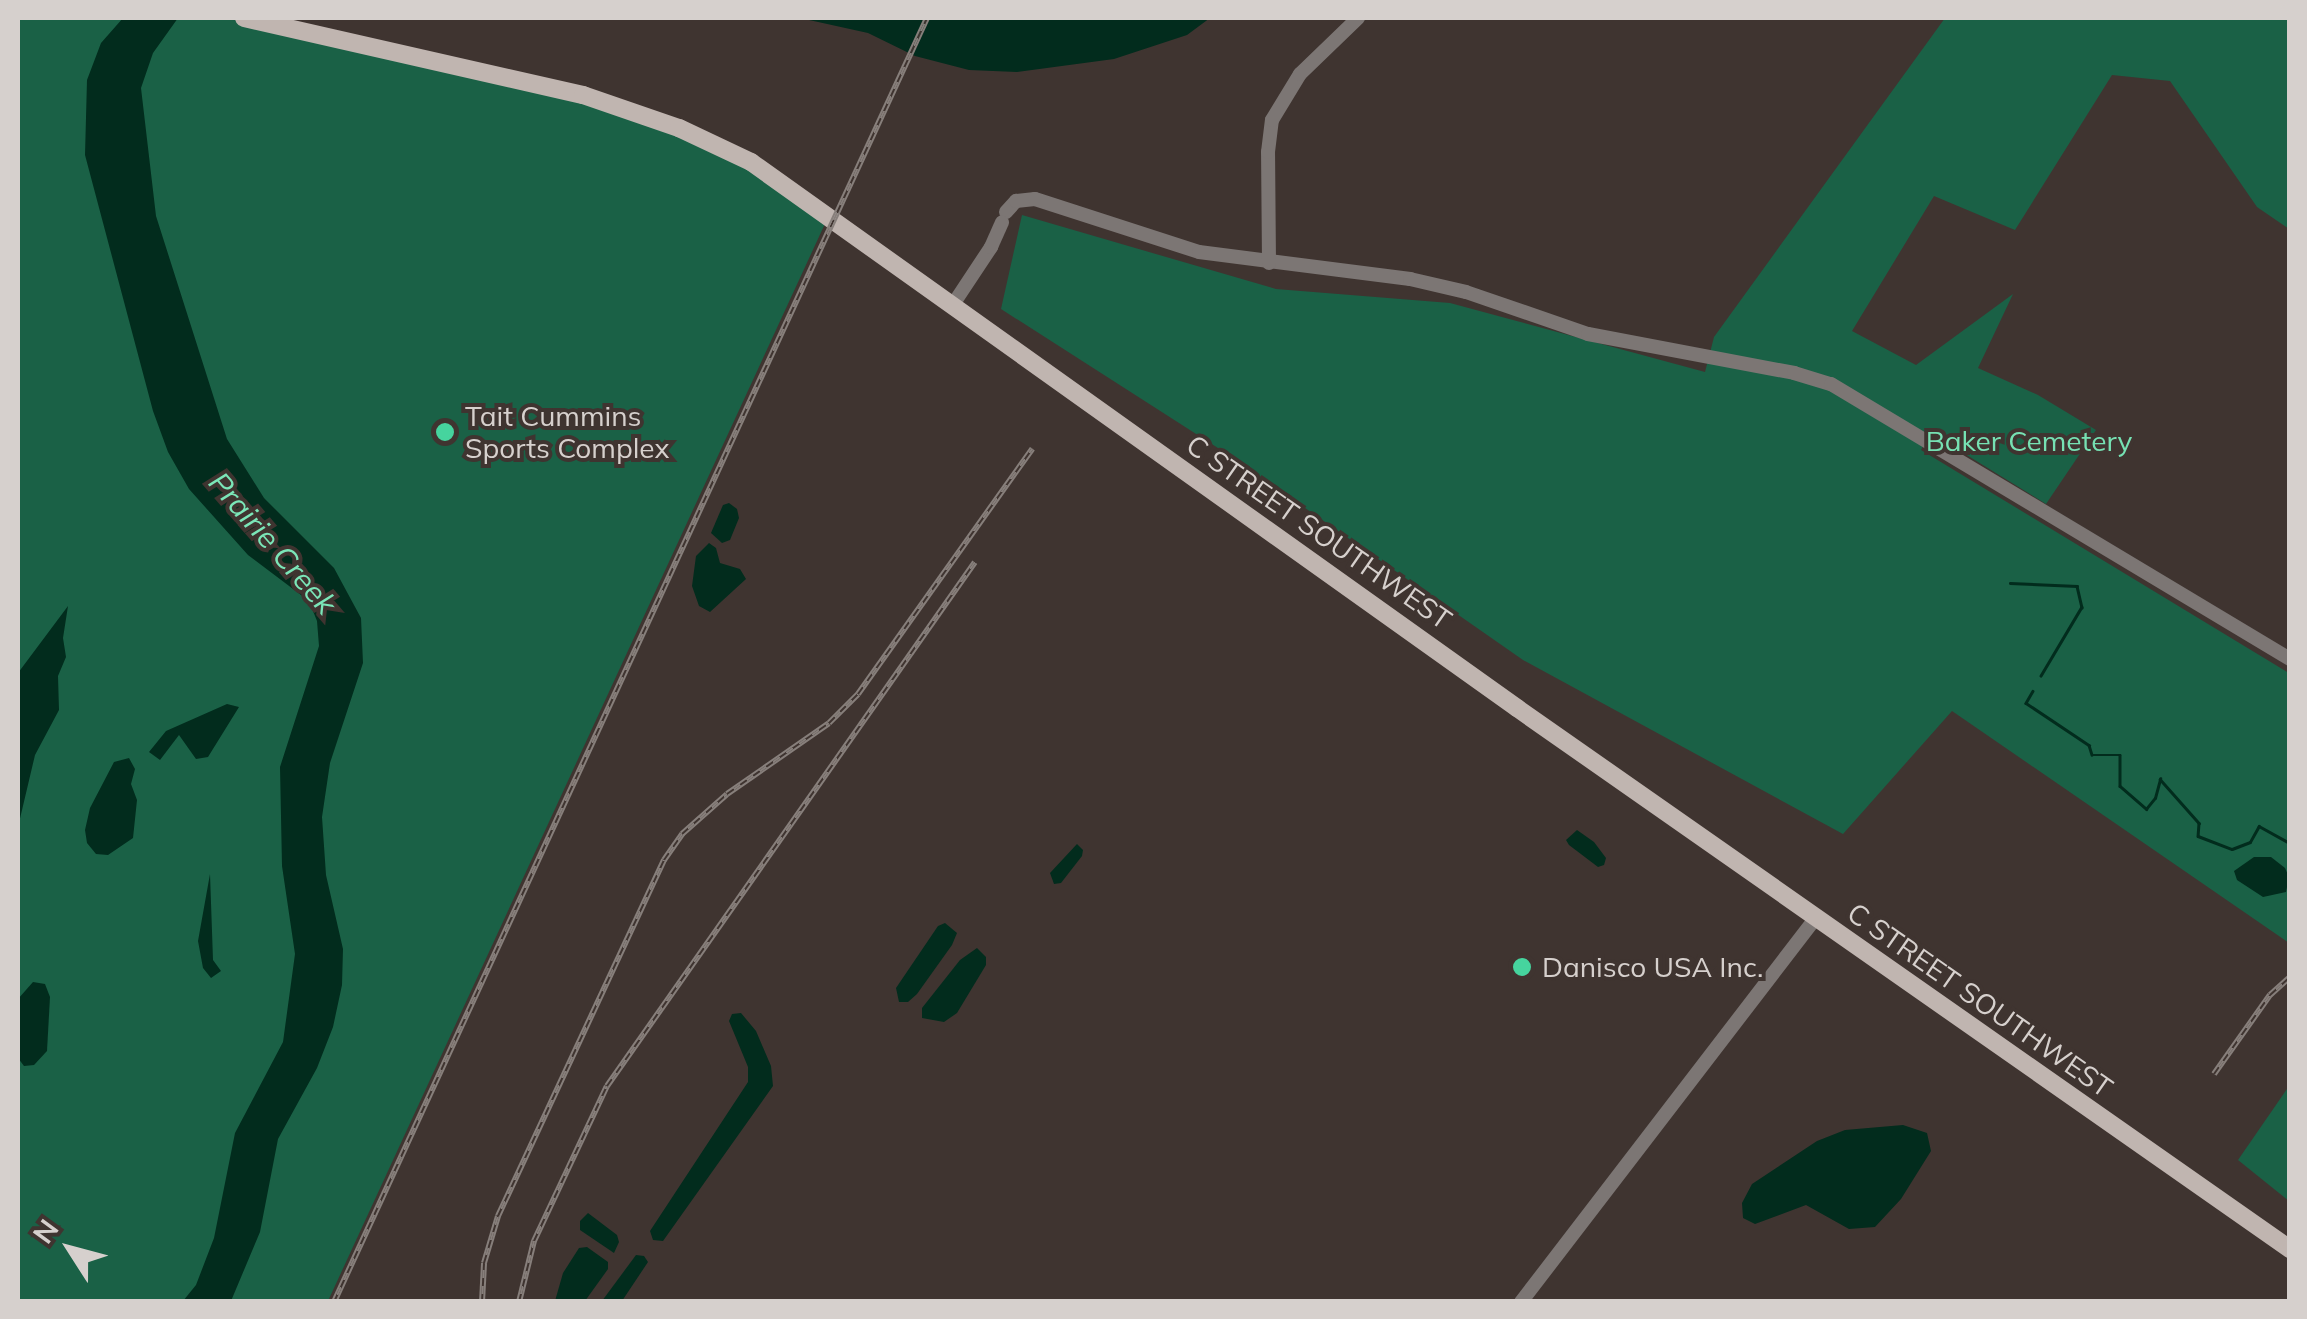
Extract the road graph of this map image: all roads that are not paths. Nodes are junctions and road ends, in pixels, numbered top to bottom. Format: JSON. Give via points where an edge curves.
{"nodes":[{"id":1,"x":244,"y":18,"type":"edge"},
{"id":2,"x":1358,"y":18,"type":"edge"},
{"id":3,"x":1269,"y":263,"type":"junction"},
{"id":4,"x":952,"y":306,"type":"junction"},
{"id":5,"x":2290,"y":660,"type":"edge"},
{"id":6,"x":1816,"y":918,"type":"junction"},
{"id":7,"x":2290,"y":1249,"type":"edge"},
{"id":8,"x":1521,"y":1302,"type":"edge"}],
"edges":[{"from":1,"to":4,"type":"main road","name":"C STREET SOUTHWEST","via":[[549,86],[679,128],[764,170]]},
{"from":2,"to":3,"type":"street","via":[[1300,74],[1272,120]]},
{"from":3,"to":4,"type":"street","via":[[1199,252],[1035,200],[1016,201]]},
{"from":3,"to":5,"type":"street","via":[[1410,279],[1588,334],[1831,384]]},
{"from":4,"to":6,"type":"main road","name":"C STREET SOUTHWEST"},
{"from":6,"to":7,"type":"main road","name":"C STREET SOUTHWEST"},
{"from":6,"to":8,"type":"street"}]}
